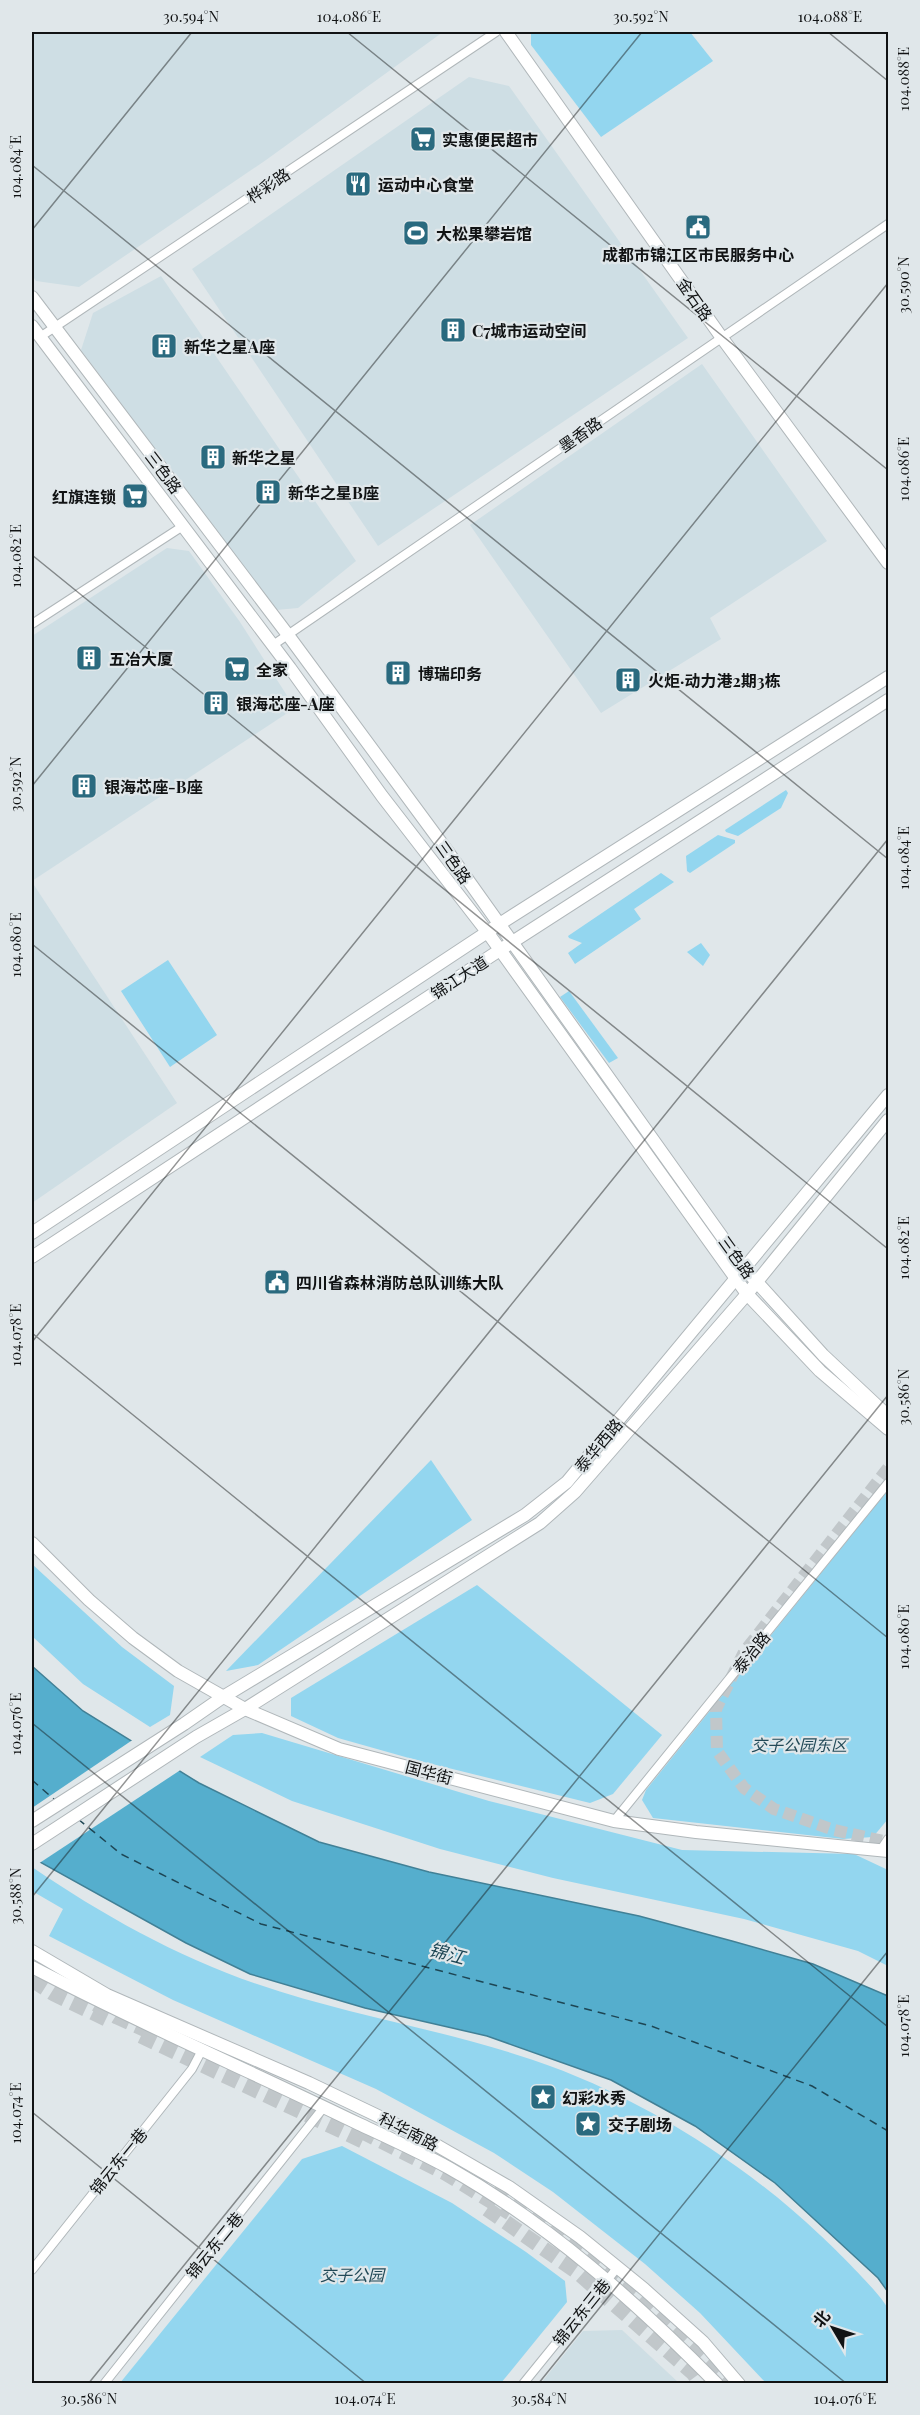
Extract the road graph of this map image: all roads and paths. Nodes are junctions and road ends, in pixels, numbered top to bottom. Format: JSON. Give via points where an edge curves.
{"nodes":[{"id":1,"x":496,"y":32,"type":"edge"},
{"id":2,"x":506,"y":32,"type":"edge"},
{"id":3,"x":888,"y":224,"type":"edge"},
{"id":4,"x":32,"y":297,"type":"edge"},
{"id":5,"x":32,"y":326,"type":"edge"},
{"id":6,"x":55,"y":328,"type":"junction"},
{"id":7,"x":40,"y":337,"type":"junction"},
{"id":8,"x":722,"y":338,"type":"junction"},
{"id":9,"x":183,"y":526,"type":"junction"},
{"id":10,"x":888,"y":563,"type":"edge"},
{"id":11,"x":32,"y":624,"type":"edge"},
{"id":12,"x":288,"y":635,"type":"junction"},
{"id":13,"x":273,"y":645,"type":"junction"},
{"id":14,"x":888,"y":677,"type":"edge"},
{"id":15,"x":888,"y":700,"type":"edge"},
{"id":16,"x":498,"y":925,"type":"junction"},
{"id":17,"x":488,"y":933,"type":"junction"},
{"id":18,"x":512,"y":944,"type":"junction"},
{"id":19,"x":500,"y":951,"type":"junction"},
{"id":20,"x":888,"y":1095,"type":"edge"},
{"id":21,"x":888,"y":1120,"type":"edge"},
{"id":22,"x":32,"y":1233,"type":"edge"},
{"id":23,"x":32,"y":1257,"type":"edge"},
{"id":24,"x":745,"y":1269,"type":"junction"},
{"id":25,"x":736,"y":1280,"type":"junction"},
{"id":26,"x":756,"y":1283,"type":"junction"},
{"id":27,"x":747,"y":1294,"type":"junction"},
{"id":28,"x":888,"y":1416,"type":"edge"},
{"id":29,"x":888,"y":1430,"type":"edge"},
{"id":30,"x":888,"y":1483,"type":"edge"},
{"id":31,"x":32,"y":1543,"type":"edge"},
{"id":32,"x":223,"y":1697,"type":"junction"},
{"id":33,"x":245,"y":1709,"type":"junction"},
{"id":34,"x":32,"y":1821,"type":"edge"},
{"id":35,"x":614,"y":1821,"type":"junction"},
{"id":36,"x":888,"y":1839,"type":"edge"},
{"id":37,"x":32,"y":1844,"type":"edge"},
{"id":38,"x":885,"y":1852,"type":"edge"},
{"id":39,"x":32,"y":1952,"type":"edge"},
{"id":40,"x":32,"y":1967,"type":"edge"},
{"id":41,"x":202,"y":2050,"type":"junction"},
{"id":42,"x":324,"y":2107,"type":"junction"},
{"id":43,"x":617,"y":2268,"type":"junction"},
{"id":44,"x":32,"y":2270,"type":"edge"},
{"id":45,"x":607,"y":2280,"type":"junction"},
{"id":46,"x":104,"y":2384,"type":"edge"},
{"id":47,"x":523,"y":2384,"type":"edge"},
{"id":48,"x":717,"y":2384,"type":"edge"},
{"id":49,"x":739,"y":2384,"type":"edge"}],
"edges":[{"from":1,"to":6,"type":"street","name":"桦彩路"},
{"from":2,"to":8,"type":"street","name":"金石路"},
{"from":3,"to":8,"type":"street","name":"墨香路"},
{"from":4,"to":6,"type":"street","name":"三色路"},
{"from":5,"to":7,"type":"street","name":"三色路"},
{"from":6,"to":7,"type":"street","name":"桦彩路"},
{"from":6,"to":12,"type":"street","name":"三色路"},
{"from":7,"to":9,"type":"street","name":"三色路"},
{"from":8,"to":10,"type":"street","name":"金石路"},
{"from":8,"to":12,"type":"street","name":"墨香路"},
{"from":9,"to":11,"type":"street"},
{"from":9,"to":13,"type":"street","name":"三色路"},
{"from":12,"to":13,"type":"street","name":"墨香路"},
{"from":12,"to":16,"type":"street","name":"三色路"},
{"from":13,"to":17,"type":"street","name":"三色路","via":[[381,796]]},
{"from":14,"to":16,"type":"street","name":"锦江大道"},
{"from":15,"to":18,"type":"street","name":"锦江大道"},
{"from":16,"to":17,"type":"street","name":"锦江大道"},
{"from":16,"to":18,"type":"street","name":"三色路"},
{"from":17,"to":19,"type":"street","name":"三色路"},
{"from":17,"to":22,"type":"street","name":"锦江大道"},
{"from":18,"to":19,"type":"street","name":"锦江大道"},
{"from":18,"to":24,"type":"street","name":"三色路"},
{"from":19,"to":23,"type":"street","name":"锦江大道"},
{"from":19,"to":25,"type":"street","name":"三色路"},
{"from":20,"to":24,"type":"street","name":"泰华西路"},
{"from":21,"to":26,"type":"street","name":"泰华西路"},
{"from":24,"to":25,"type":"street","name":"泰华西路"},
{"from":24,"to":26,"type":"street","name":"三色路"},
{"from":25,"to":27,"type":"street","name":"三色路"},
{"from":25,"to":32,"type":"street","name":"泰华西路","via":[[567,1482],[525,1515]]},
{"from":26,"to":27,"type":"street","name":"泰华西路"},
{"from":26,"to":28,"type":"street","name":"三色路","via":[[822,1355]]},
{"from":27,"to":29,"type":"street","name":"三色路","via":[[820,1371]]},
{"from":27,"to":33,"type":"street","name":"泰华西路","via":[[575,1492],[540,1523]]},
{"from":30,"to":35,"type":"street","name":"泰治路"},
{"from":31,"to":32,"type":"street","name":"国华街","via":[[133,1638]]},
{"from":32,"to":33,"type":"street","name":"国华街"},
{"from":32,"to":34,"type":"street","name":"泰华西路"},
{"from":33,"to":35,"type":"street","name":"国华街","via":[[339,1749]]},
{"from":33,"to":37,"type":"street","name":"泰华西路"},
{"from":35,"to":38,"type":"street","name":"国华街"},
{"from":36,"to":38,"type":"street"},
{"from":39,"to":43,"type":"street","name":"科华南路","via":[[108,1995],[424,2138],[527,2199]]},
{"from":40,"to":41,"type":"street","name":"科华南路","via":[[111,2009]]},
{"from":41,"to":42,"type":"street","name":"科华南路"},
{"from":41,"to":44,"type":"street","name":"锦云东一巷","via":[[192,2069]]},
{"from":42,"to":45,"type":"street","name":"科华南路","via":[[449,2168],[512,2207]]},
{"from":42,"to":46,"type":"street","name":"锦云东二巷"},
{"from":43,"to":45,"type":"street","name":"锦云东三巷"},
{"from":43,"to":49,"type":"street","name":"科华南路","via":[[703,2343]]},
{"from":45,"to":47,"type":"street","name":"锦云东三巷"},
{"from":45,"to":48,"type":"street","name":"科华南路"}]}
